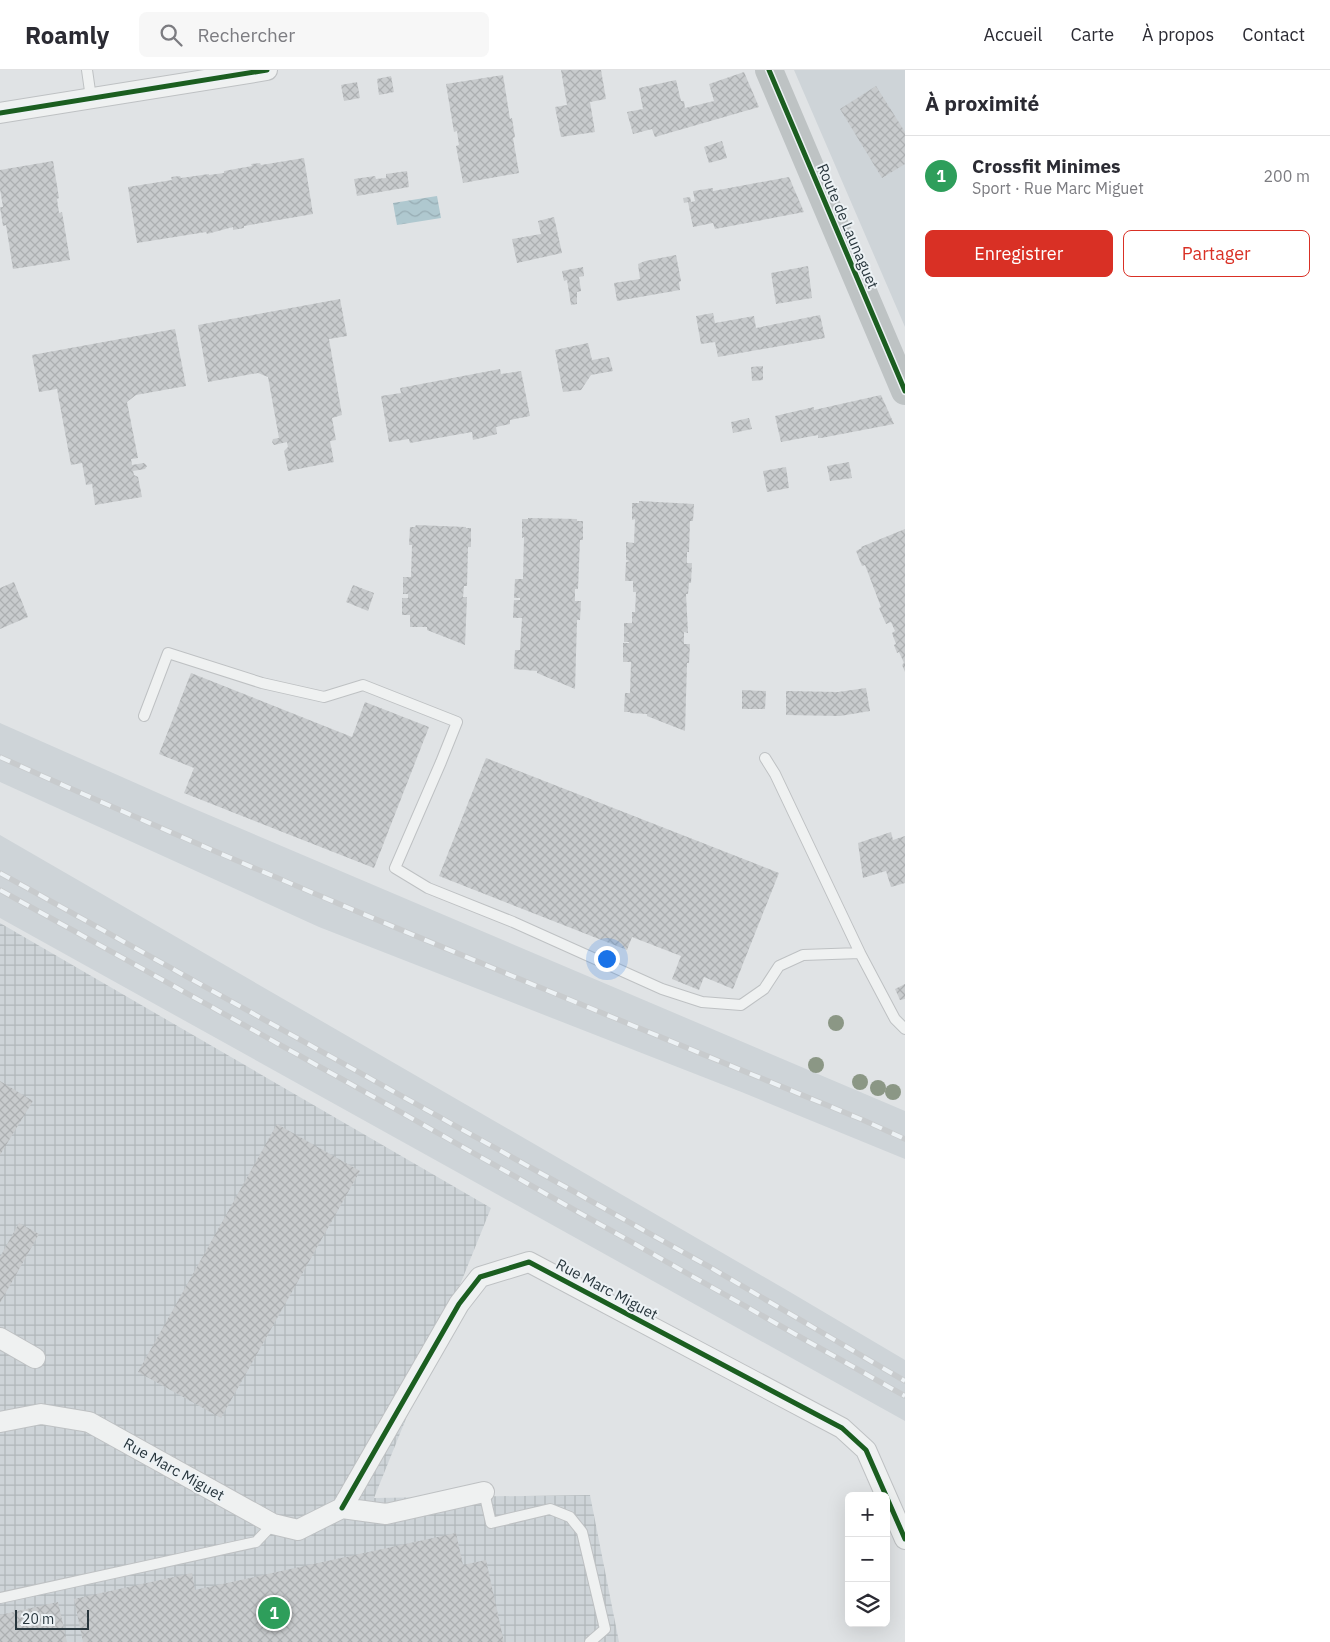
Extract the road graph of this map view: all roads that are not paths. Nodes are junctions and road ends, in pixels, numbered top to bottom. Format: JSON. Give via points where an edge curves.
{"nodes":[{"id":1,"x":87,"y":70,"type":"edge"},
{"id":2,"x":267,"y":70,"type":"edge"},
{"id":3,"x":769,"y":70,"type":"edge"},
{"id":4,"x":92,"y":98,"type":"junction"},
{"id":5,"x":0,"y":113,"type":"edge"},
{"id":6,"x":905,"y":391,"type":"edge"},
{"id":7,"x":144,"y":716,"type":"dead end"},
{"id":8,"x":765,"y":758,"type":"dead end"},
{"id":9,"x":860,"y":953,"type":"junction"},
{"id":10,"x":905,"y":1029,"type":"edge"},
{"id":11,"x":0,"y":1338,"type":"edge"},
{"id":12,"x":35,"y":1358,"type":"dead end"},
{"id":13,"x":0,"y":1422,"type":"edge"},
{"id":14,"x":484,"y":1492,"type":"joint"},
{"id":15,"x":342,"y":1508,"type":"junction"},
{"id":16,"x":273,"y":1524,"type":"junction"},
{"id":17,"x":905,"y":1539,"type":"edge"},
{"id":18,"x":0,"y":1598,"type":"edge"},
{"id":19,"x":590,"y":1642,"type":"edge"}],
"edges":[{"from":1,"to":4,"type":"lane"},
{"from":2,"to":4,"type":"street"},
{"from":3,"to":6,"type":"main road","name":"Route de Launaguet"},
{"from":4,"to":5,"type":"street"},
{"from":7,"to":9,"type":"lane","via":[[168,653],[262,684],[324,697],[363,685],[456,722],[396,868],[428,888],[662,989],[702,1002],[741,1005],[764,989],[779,966],[803,955]]},
{"from":8,"to":9,"type":"lane"},
{"from":9,"to":10,"type":"lane","via":[[894,1019]]},
{"from":11,"to":12,"type":"street"},
{"from":13,"to":16,"type":"street","name":"Rue Marc Miguet","via":[[41,1414],[90,1422]]},
{"from":14,"to":15,"type":"street","via":[[386,1514]]},
{"from":14,"to":19,"type":"lane","via":[[491,1523],[550,1509],[570,1517],[582,1532],[605,1629]]},
{"from":15,"to":16,"type":"street","name":"Rue Marc Miguet","via":[[298,1530]]},
{"from":15,"to":17,"type":"street","name":"Rue Marc Miguet","via":[[459,1304],[480,1277],[529,1262],[842,1428],[866,1450]]},
{"from":16,"to":18,"type":"lane","via":[[256,1542]]}]}
